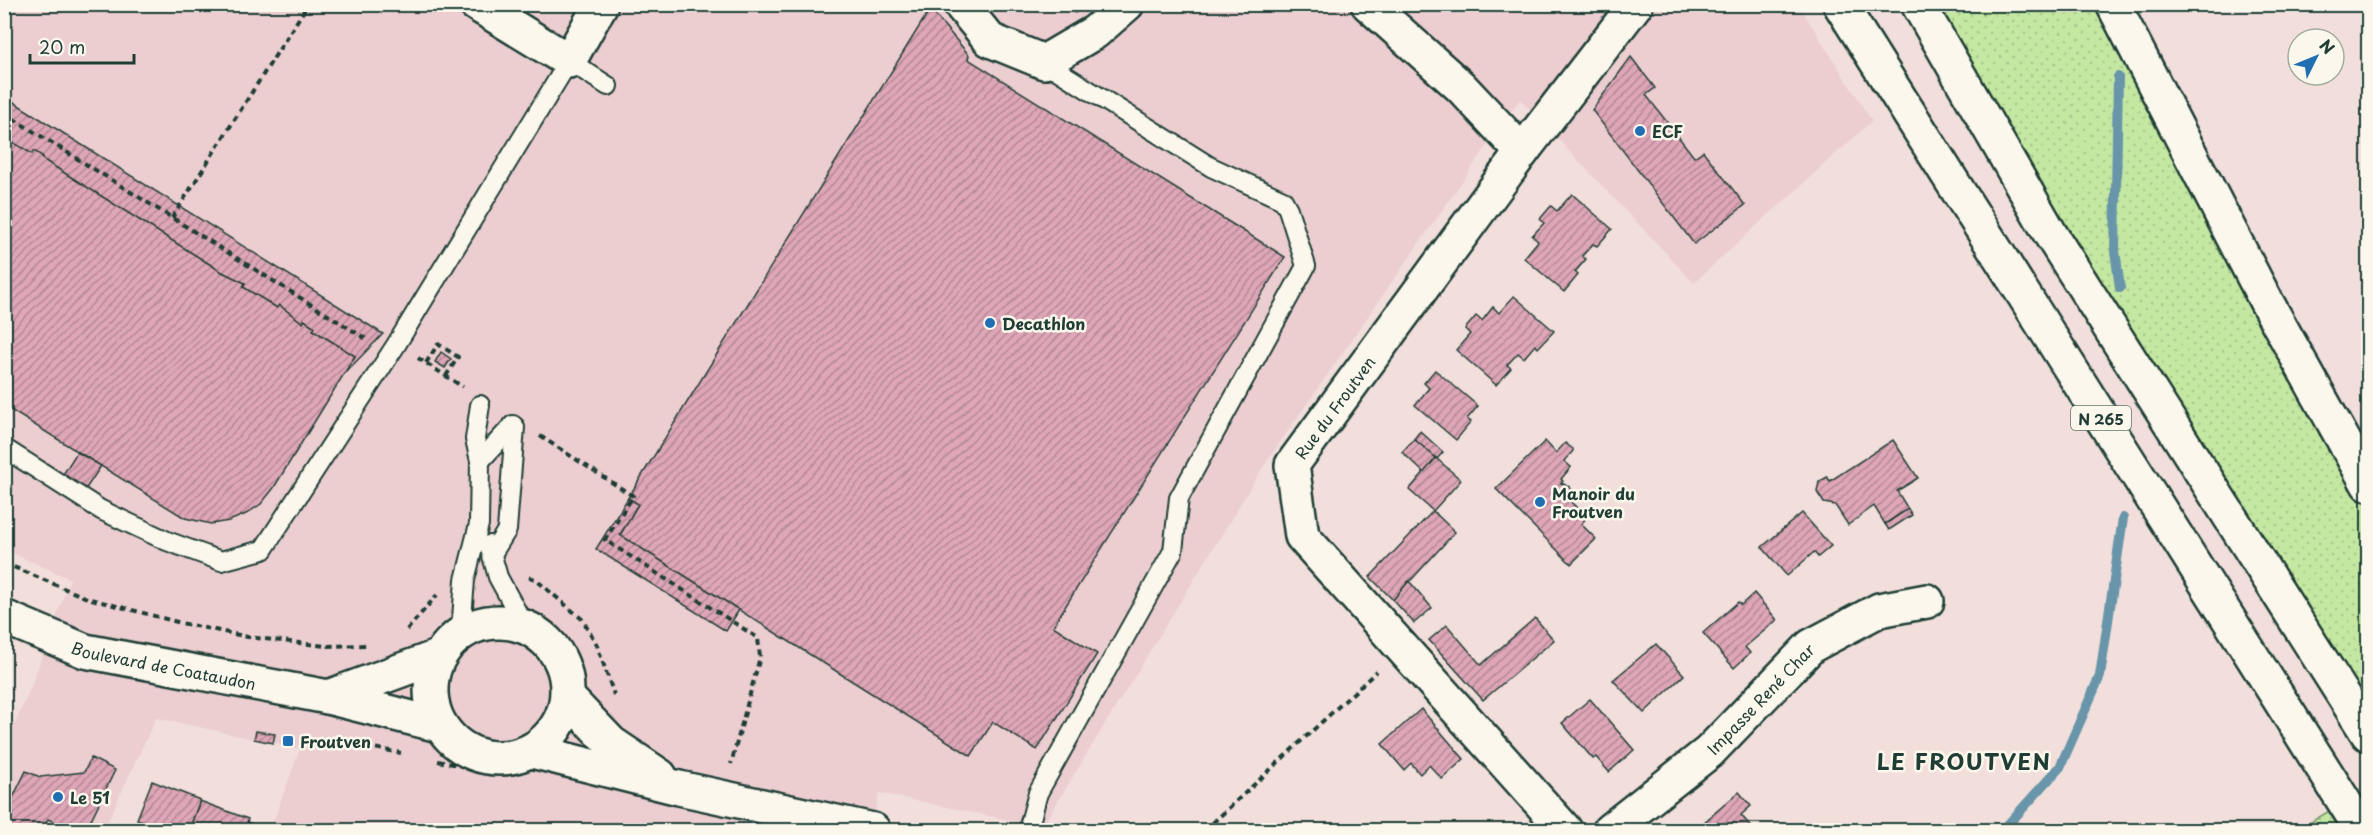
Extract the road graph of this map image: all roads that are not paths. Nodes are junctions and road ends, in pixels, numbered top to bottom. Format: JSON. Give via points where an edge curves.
{"nodes":[{"id":1,"x":476,"y":4,"type":"edge"},
{"id":2,"x":601,"y":4,"type":"edge"},
{"id":3,"x":960,"y":4,"type":"edge"},
{"id":4,"x":1127,"y":4,"type":"edge"},
{"id":5,"x":1368,"y":4,"type":"edge"},
{"id":6,"x":1636,"y":4,"type":"edge"},
{"id":7,"x":1840,"y":4,"type":"edge"},
{"id":8,"x":1918,"y":4,"type":"edge"},
{"id":9,"x":2113,"y":4,"type":"edge"},
{"id":10,"x":568,"y":62,"type":"junction"},
{"id":11,"x":1044,"y":62,"type":"junction"},
{"id":12,"x":608,"y":86,"type":"dead end"},
{"id":13,"x":1521,"y":152,"type":"junction"},
{"id":14,"x":476,"y":398,"type":"road end"},
{"id":15,"x":4,"y":448,"type":"edge"},
{"id":16,"x":480,"y":461,"type":"junction"},
{"id":17,"x":2368,"y":484,"type":"edge"},
{"id":18,"x":479,"y":524,"type":"junction"},
{"id":19,"x":492,"y":554,"type":"junction"},
{"id":20,"x":1927,"y":601,"type":"dead end"},
{"id":21,"x":4,"y":617,"type":"edge"},
{"id":22,"x":524,"y":625,"type":"junction"},
{"id":23,"x":461,"y":631,"type":"junction"},
{"id":24,"x":437,"y":657,"type":"junction"},
{"id":25,"x":328,"y":697,"type":"junction"},
{"id":26,"x":568,"y":698,"type":"junction"},
{"id":27,"x":439,"y":725,"type":"junction"},
{"id":28,"x":2368,"y":734,"type":"edge"},
{"id":29,"x":532,"y":751,"type":"junction"},
{"id":30,"x":679,"y":788,"type":"junction"},
{"id":31,"x":873,"y":831,"type":"edge"},
{"id":32,"x":1028,"y":831,"type":"edge"},
{"id":33,"x":1565,"y":831,"type":"edge"},
{"id":34,"x":1610,"y":831,"type":"edge"},
{"id":35,"x":2362,"y":831,"type":"edge"}],
"edges":[{"from":1,"to":10,"type":"main road"},
{"from":2,"to":10,"type":"main road"},
{"from":3,"to":11,"type":"main road","via":[[990,40]]},
{"from":4,"to":11,"type":"main road","via":[[1095,32]]},
{"from":5,"to":13,"type":"main road","via":[[1461,87]]},
{"from":6,"to":13,"type":"main road","name":"Rue du Froutven"},
{"from":7,"to":35,"type":"main road","number":"N 265"},
{"from":8,"to":28,"type":"main road","number":"N 265","via":[[2051,235]]},
{"from":9,"to":17,"type":"main road","via":[[2266,301]]},
{"from":10,"to":12,"type":"lane"},
{"from":10,"to":15,"type":"lane","via":[[396,345],[263,550],[221,561],[167,541],[101,510]]},
{"from":11,"to":32,"type":"lane","via":[[1211,167],[1283,200],[1306,266],[1179,498],[1173,551],[1038,793]]},
{"from":13,"to":33,"type":"main road","name":"Rue du Froutven","via":[[1292,465],[1302,536]]},
{"from":14,"to":16,"type":"lane","via":[[474,439]]},
{"from":16,"to":18,"type":"lane"},
{"from":16,"to":19,"type":"lane","via":[[514,426],[507,530]]},
{"from":18,"to":19,"type":"lane"},
{"from":18,"to":23,"type":"lane","via":[[465,580]]},
{"from":19,"to":22,"type":"lane","via":[[498,577]]},
{"from":20,"to":34,"type":"main road","name":"Impasse René Char","via":[[1880,610],[1811,646],[1709,752]]},
{"from":21,"to":25,"type":"main road","name":"Boulevard de Coataudon","via":[[85,651]]},
{"from":22,"to":23,"type":"main road","via":[[492,621]]},
{"from":22,"to":26,"type":"main road","via":[[549,642],[565,668]]},
{"from":23,"to":24,"type":"main road"},
{"from":24,"to":25,"type":"main road"},
{"from":24,"to":27,"type":"main road","via":[[429,691]]},
{"from":25,"to":27,"type":"main road","name":"Boulevard de Coataudon"},
{"from":26,"to":29,"type":"main road","via":[[557,729]]},
{"from":26,"to":30,"type":"main road","via":[[611,743]]},
{"from":27,"to":29,"type":"main road","via":[[457,745],[481,757],[507,759]]},
{"from":29,"to":30,"type":"main road"},
{"from":30,"to":31,"type":"main road"}]}
